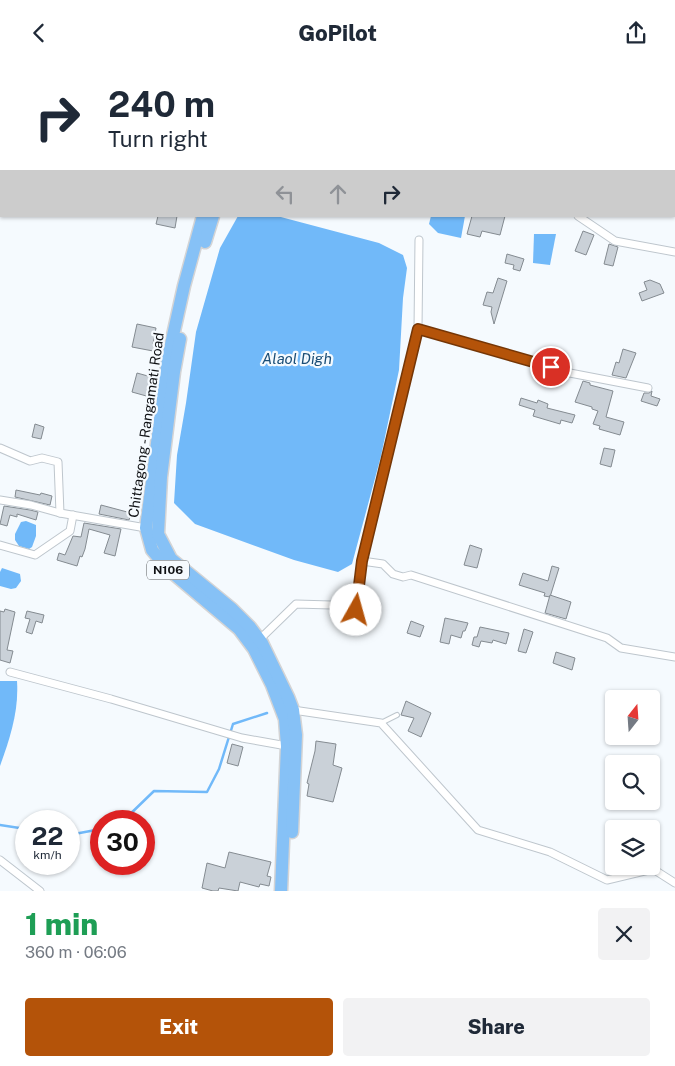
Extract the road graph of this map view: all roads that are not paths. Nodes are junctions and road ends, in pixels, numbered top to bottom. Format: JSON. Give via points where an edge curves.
{"nodes":[{"id":1,"x":203,"y":217,"type":"edge"},
{"id":2,"x":213,"y":217,"type":"edge"},
{"id":3,"x":580,"y":217,"type":"edge"},
{"id":4,"x":419,"y":240,"type":"dead end"},
{"id":5,"x":675,"y":252,"type":"edge"},
{"id":6,"x":418,"y":329,"type":"junction"},
{"id":7,"x":648,"y":389,"type":"dead end"},
{"id":8,"x":0,"y":448,"type":"edge"},
{"id":9,"x":0,"y":500,"type":"edge"},
{"id":10,"x":60,"y":513,"type":"junction"},
{"id":11,"x":73,"y":515,"type":"junction"},
{"id":12,"x":146,"y":528,"type":"junction"},
{"id":13,"x":0,"y":545,"type":"edge"},
{"id":14,"x":362,"y":561,"type":"junction"},
{"id":15,"x":259,"y":640,"type":"junction"},
{"id":16,"x":675,"y":657,"type":"edge"},
{"id":17,"x":10,"y":672,"type":"dead end"},
{"id":18,"x":293,"y":710,"type":"junction"},
{"id":19,"x":397,"y":715,"type":"dead end"},
{"id":20,"x":381,"y":723,"type":"junction"},
{"id":21,"x":287,"y":746,"type":"junction"},
{"id":22,"x":0,"y":860,"type":"edge"},
{"id":23,"x":675,"y":883,"type":"edge"},
{"id":24,"x":40,"y":891,"type":"edge"},
{"id":25,"x":281,"y":891,"type":"edge"},
{"id":26,"x":288,"y":891,"type":"edge"}],
"edges":[{"from":1,"to":12,"type":"highway","name":"Chittagong - Rangamati Road","number":"N106","via":[[168,358]]},
{"from":2,"to":15,"type":"highway","name":"Chittagong - Rangamati Road","number":"N106","via":[[186,306],[174,372],[161,477],[158,534],[171,559],[232,609]]},
{"from":3,"to":5,"type":"street","via":[[616,241]]},
{"from":4,"to":6,"type":"street"},
{"from":6,"to":7,"type":"street","via":[[570,373]]},
{"from":6,"to":14,"type":"street"},
{"from":8,"to":10,"type":"street","via":[[30,461],[42,458],[57,461]]},
{"from":9,"to":10,"type":"street"},
{"from":10,"to":11,"type":"street"},
{"from":11,"to":12,"type":"street"},
{"from":11,"to":13,"type":"street","via":[[70,531],[35,555]]},
{"from":12,"to":21,"type":"highway","name":"Chittagong - Rangamati Road","number":"N106","via":[[152,551],[168,569],[239,629],[254,649],[285,719]]},
{"from":14,"to":15,"type":"street","via":[[356,610],[296,604]]},
{"from":14,"to":16,"type":"street","via":[[383,564],[393,574],[411,575],[607,638],[621,648]]},
{"from":15,"to":18,"type":"highway","name":"Chittagong - Rangamati Road","number":"N106"},
{"from":17,"to":21,"type":"street","via":[[215,731]]},
{"from":18,"to":20,"type":"street"},
{"from":18,"to":26,"type":"highway","name":"Chittagong - Rangamati Road","number":"N106","via":[[296,770]]},
{"from":19,"to":20,"type":"lane"},
{"from":20,"to":23,"type":"street","via":[[478,830],[550,852],[606,880],[653,869]]},
{"from":21,"to":25,"type":"highway","name":"Chittagong - Rangamati Road","number":"N106"},
{"from":22,"to":24,"type":"street"}]}
